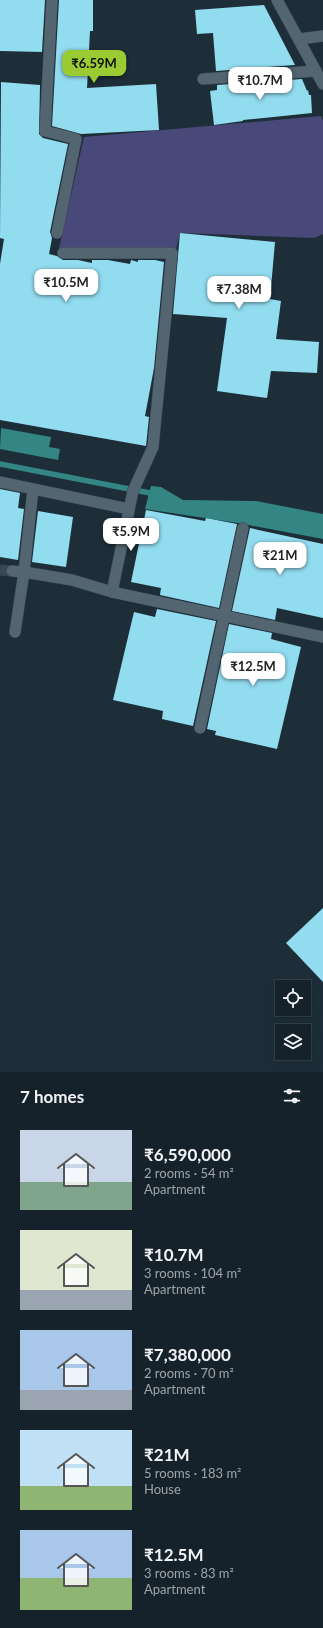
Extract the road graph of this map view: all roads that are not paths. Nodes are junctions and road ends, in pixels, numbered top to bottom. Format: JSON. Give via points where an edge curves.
{"nodes":[{"id":1,"x":52,"y":0,"type":"edge"},
{"id":2,"x":277,"y":0,"type":"edge"},
{"id":3,"x":323,"y":36,"type":"edge"},
{"id":4,"x":299,"y":39,"type":"junction"},
{"id":5,"x":316,"y":71,"type":"junction"},
{"id":6,"x":203,"y":79,"type":"dead end"},
{"id":7,"x":323,"y":84,"type":"edge"},
{"id":8,"x":57,"y":233,"type":"dead end"},
{"id":9,"x":63,"y":253,"type":"dead end"},
{"id":10,"x":0,"y":482,"type":"edge"},
{"id":11,"x":33,"y":489,"type":"junction"},
{"id":12,"x":129,"y":509,"type":"junction"},
{"id":13,"x":243,"y":528,"type":"dead end"},
{"id":14,"x":12,"y":571,"type":"tunnel mouth"},
{"id":15,"x":24,"y":572,"type":"junction"},
{"id":16,"x":112,"y":592,"type":"junction"},
{"id":17,"x":224,"y":615,"type":"junction"},
{"id":18,"x":15,"y":632,"type":"dead end"},
{"id":19,"x":323,"y":637,"type":"edge"},
{"id":20,"x":200,"y":728,"type":"dead end"}],
"edges":[{"from":1,"to":8,"type":"street","via":[[45,132],[76,139]]},
{"from":2,"to":4,"type":"street"},
{"from":3,"to":4,"type":"street"},
{"from":4,"to":5,"type":"street"},
{"from":5,"to":6,"type":"street"},
{"from":5,"to":7,"type":"street"},
{"from":9,"to":12,"type":"street","via":[[172,254],[153,447],[133,491]]},
{"from":10,"to":11,"type":"street"},
{"from":11,"to":12,"type":"street"},
{"from":11,"to":15,"type":"street"},
{"from":12,"to":16,"type":"street"},
{"from":13,"to":17,"type":"street"},
{"from":14,"to":15,"type":"street"},
{"from":15,"to":16,"type":"street","via":[[72,580]]},
{"from":15,"to":18,"type":"street"},
{"from":16,"to":17,"type":"street"},
{"from":17,"to":19,"type":"street"},
{"from":17,"to":20,"type":"street"}]}
